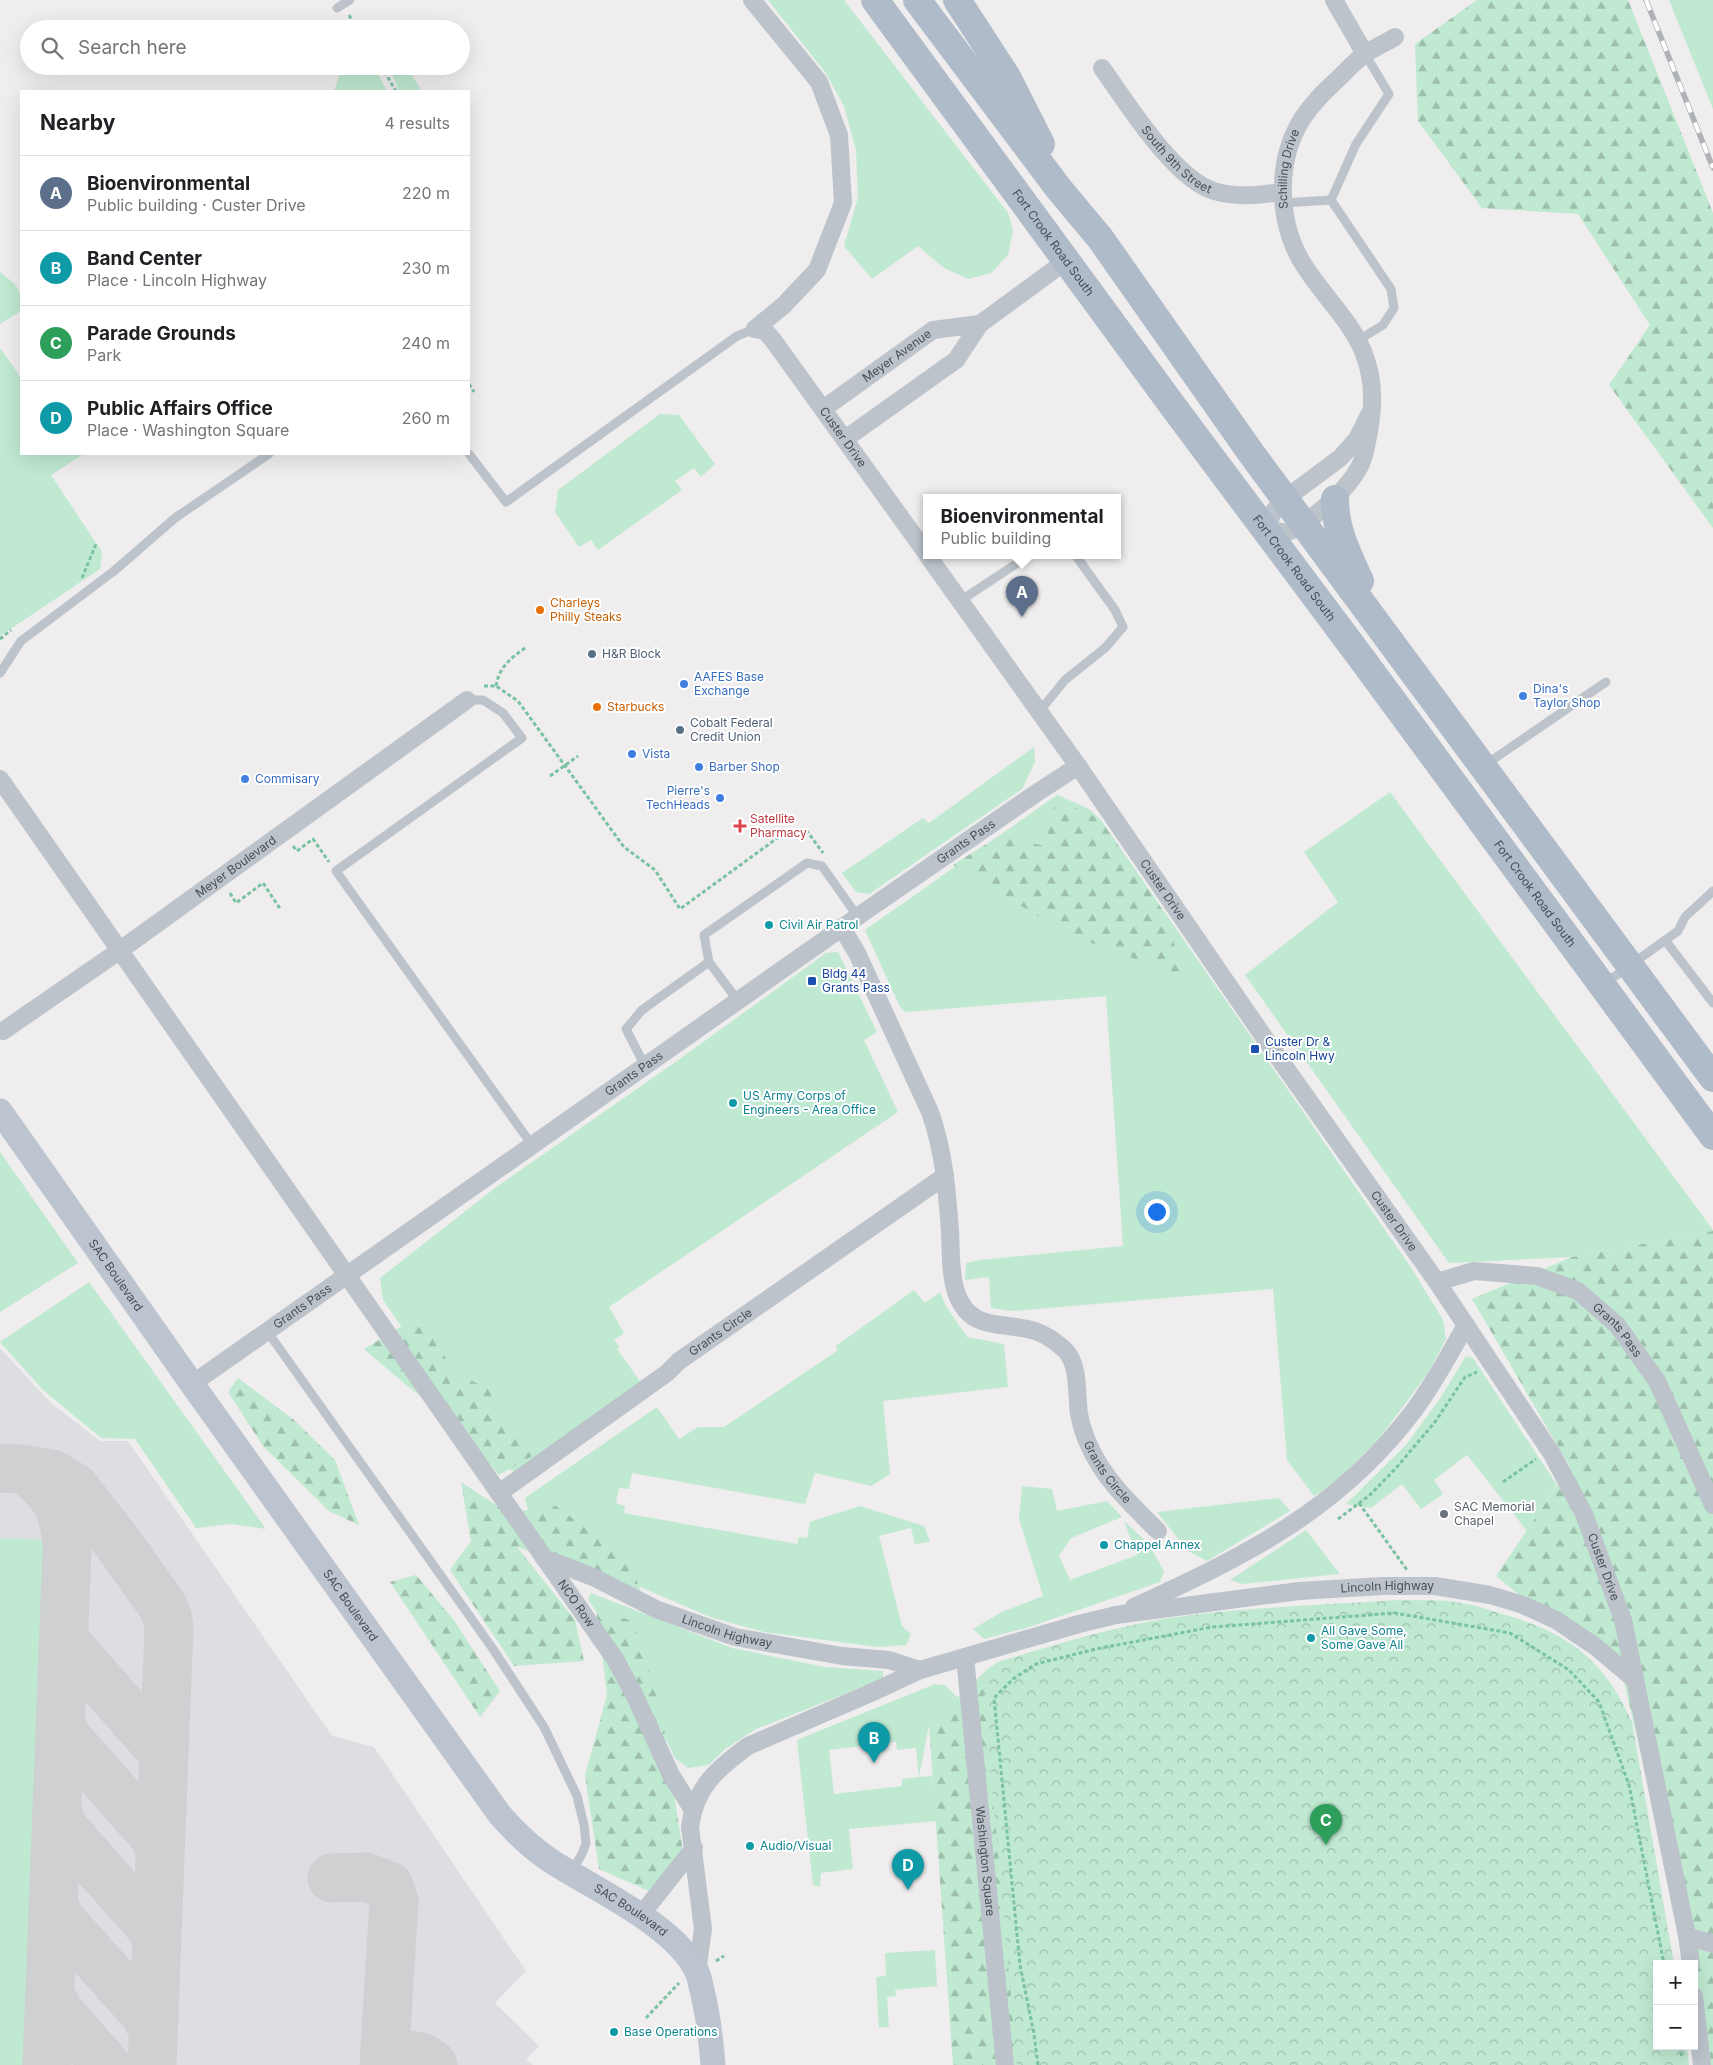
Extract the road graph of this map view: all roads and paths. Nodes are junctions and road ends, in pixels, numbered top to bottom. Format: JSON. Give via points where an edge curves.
{"nodes":[{"id":1,"x":350,"y":0,"type":"edge"},
{"id":2,"x":752,"y":0,"type":"edge"},
{"id":3,"x":868,"y":0,"type":"edge"},
{"id":4,"x":875,"y":0,"type":"edge"},
{"id":5,"x":916,"y":0,"type":"edge"},
{"id":6,"x":957,"y":0,"type":"edge"},
{"id":7,"x":1334,"y":0,"type":"edge"},
{"id":8,"x":337,"y":8,"type":"dead end"},
{"id":9,"x":1395,"y":37,"type":"dead end"},
{"id":10,"x":1365,"y":54,"type":"junction"},
{"id":11,"x":1102,"y":68,"type":"dead end"},
{"id":12,"x":386,"y":75,"type":"edge"},
{"id":13,"x":932,"y":77,"type":"junction"},
{"id":14,"x":395,"y":90,"type":"edge"},
{"id":15,"x":1283,"y":197,"type":"junction"},
{"id":16,"x":1331,"y":200,"type":"junction"},
{"id":17,"x":1100,"y":238,"type":"junction"},
{"id":18,"x":1066,"y":261,"type":"junction"},
{"id":19,"x":980,"y":324,"type":"junction"},
{"id":20,"x":755,"y":328,"type":"junction"},
{"id":21,"x":1357,"y":341,"type":"junction"},
{"id":22,"x":470,"y":386,"type":"edge"},
{"id":23,"x":474,"y":392,"type":"dead end"},
{"id":24,"x":824,"y":409,"type":"junction"},
{"id":25,"x":1370,"y":413,"type":"junction"},
{"id":26,"x":846,"y":439,"type":"junction"},
{"id":27,"x":268,"y":455,"type":"edge"},
{"id":28,"x":470,"y":455,"type":"edge"},
{"id":29,"x":1335,"y":499,"type":"junction"},
{"id":30,"x":1285,"y":500,"type":"junction"},
{"id":31,"x":1303,"y":524,"type":"junction"},
{"id":32,"x":1266,"y":530,"type":"junction"},
{"id":33,"x":96,"y":544,"type":"dead end"},
{"id":34,"x":923,"y":548,"type":"edge"},
{"id":35,"x":931,"y":559,"type":"edge"},
{"id":36,"x":1023,"y":559,"type":"edge"},
{"id":37,"x":1078,"y":559,"type":"edge"},
{"id":38,"x":81,"y":582,"type":"dead end"},
{"id":39,"x":960,"y":601,"type":"junction"},
{"id":40,"x":19,"y":625,"type":"dead end"},
{"id":41,"x":1381,"y":628,"type":"junction"},
{"id":42,"x":0,"y":639,"type":"edge"},
{"id":43,"x":525,"y":648,"type":"dead end"},
{"id":44,"x":0,"y":673,"type":"edge"},
{"id":45,"x":1606,"y":682,"type":"dead end"},
{"id":46,"x":496,"y":686,"type":"dead end"},
{"id":47,"x":467,"y":700,"type":"joint"},
{"id":48,"x":1039,"y":712,"type":"junction"},
{"id":49,"x":578,"y":756,"type":"dead end"},
{"id":50,"x":1078,"y":766,"type":"junction"},
{"id":51,"x":1483,"y":766,"type":"junction"},
{"id":52,"x":550,"y":776,"type":"dead end"},
{"id":53,"x":0,"y":779,"type":"edge"},
{"id":54,"x":284,"y":832,"type":"junction"},
{"id":55,"x":235,"y":867,"type":"junction"},
{"id":56,"x":336,"y":871,"type":"junction"},
{"id":57,"x":1713,"y":891,"type":"edge"},
{"id":58,"x":281,"y":910,"type":"dead end"},
{"id":59,"x":858,"y":917,"type":"junction"},
{"id":60,"x":842,"y":928,"type":"junction"},
{"id":61,"x":1665,"y":940,"type":"junction"},
{"id":62,"x":119,"y":951,"type":"junction"},
{"id":63,"x":709,"y":962,"type":"junction"},
{"id":64,"x":1630,"y":966,"type":"junction"},
{"id":65,"x":1602,"y":986,"type":"junction"},
{"id":66,"x":738,"y":1001,"type":"junction"},
{"id":67,"x":1713,"y":1003,"type":"edge"},
{"id":68,"x":3,"y":1031,"type":"dead end"},
{"id":69,"x":645,"y":1066,"type":"junction"},
{"id":70,"x":1713,"y":1078,"type":"edge"},
{"id":71,"x":0,"y":1111,"type":"edge"},
{"id":72,"x":1713,"y":1136,"type":"edge"},
{"id":73,"x":532,"y":1145,"type":"junction"},
{"id":74,"x":945,"y":1176,"type":"junction"},
{"id":75,"x":347,"y":1275,"type":"junction"},
{"id":76,"x":1437,"y":1282,"type":"junction"},
{"id":77,"x":1466,"y":1325,"type":"junction"},
{"id":78,"x":267,"y":1331,"type":"junction"},
{"id":79,"x":1490,"y":1360,"type":"junction"},
{"id":80,"x":192,"y":1384,"type":"junction"},
{"id":81,"x":1549,"y":1450,"type":"junction"},
{"id":82,"x":1503,"y":1482,"type":"dead end"},
{"id":83,"x":499,"y":1493,"type":"junction"},
{"id":84,"x":1359,"y":1503,"type":"junction"},
{"id":85,"x":1713,"y":1505,"type":"edge"},
{"id":86,"x":1338,"y":1519,"type":"dead end"},
{"id":87,"x":1158,"y":1531,"type":"dead end"},
{"id":88,"x":543,"y":1557,"type":"junction"},
{"id":89,"x":1412,"y":1576,"type":"dead end"},
{"id":90,"x":1116,"y":1615,"type":"junction"},
{"id":91,"x":965,"y":1657,"type":"junction"},
{"id":92,"x":920,"y":1670,"type":"junction"},
{"id":93,"x":1635,"y":1680,"type":"junction"},
{"id":94,"x":692,"y":1810,"type":"junction"},
{"id":95,"x":694,"y":1848,"type":"junction"},
{"id":96,"x":571,"y":1872,"type":"junction"},
{"id":97,"x":640,"y":1915,"type":"junction"},
{"id":98,"x":1687,"y":1936,"type":"junction"},
{"id":99,"x":1713,"y":1944,"type":"edge"},
{"id":100,"x":724,"y":1956,"type":"dead end"},
{"id":101,"x":1663,"y":1960,"type":"edge"},
{"id":102,"x":1690,"y":1960,"type":"edge"},
{"id":103,"x":697,"y":1972,"type":"junction"},
{"id":104,"x":1695,"y":2005,"type":"edge"},
{"id":105,"x":646,"y":2018,"type":"dead end"},
{"id":106,"x":713,"y":2065,"type":"edge"},
{"id":107,"x":1005,"y":2065,"type":"edge"},
{"id":108,"x":1038,"y":2065,"type":"edge"},
{"id":109,"x":1702,"y":2065,"type":"edge"}],
"edges":[{"from":1,"to":8,"type":"lane"},
{"from":2,"to":20,"type":"street","via":[[819,82],[839,135],[843,203],[817,270],[784,305]]},
{"from":3,"to":13,"type":"main road"},
{"from":4,"to":13,"type":"main road","name":"Fort Crook Road South"},
{"from":5,"to":17,"type":"main road"},
{"from":6,"to":17,"type":"main road","via":[[1007,77],[1042,146]]},
{"from":7,"to":10,"type":"street"},
{"from":9,"to":10,"type":"street","name":"Schilling Drive"},
{"from":10,"to":15,"type":"street","name":"Schilling Drive","via":[[1316,100],[1302,120],[1291,143],[1285,167]]},
{"from":10,"to":16,"type":"lane","via":[[1389,94],[1356,144]]},
{"from":11,"to":15,"type":"street","name":"South 9th Street","via":[[1170,159],[1199,185],[1231,195]]},
{"from":12,"to":14,"type":"path"},
{"from":13,"to":18,"type":"main road","name":"Fort Crook Road South"},
{"from":15,"to":16,"type":"lane"},
{"from":15,"to":21,"type":"street","name":"Schilling Drive","via":[[1290,234],[1299,256]]},
{"from":16,"to":21,"type":"lane","via":[[1391,289],[1394,308],[1383,325]]},
{"from":17,"to":18,"type":"main road"},
{"from":17,"to":30,"type":"main road"},
{"from":18,"to":19,"type":"street","name":"Meyer Avenue"},
{"from":18,"to":32,"type":"main road","name":"Fort Crook Road South"},
{"from":19,"to":24,"type":"street","name":"Meyer Avenue","via":[[933,330]]},
{"from":19,"to":26,"type":"street","name":"Meyer Avenue","via":[[956,360]]},
{"from":20,"to":24,"type":"street","name":"Custer Drive","via":[[765,331],[773,340]]},
{"from":20,"to":28,"type":"lane","via":[[737,336],[506,502]]},
{"from":21,"to":25,"type":"street","name":"Schilling Drive","via":[[1369,372]]},
{"from":22,"to":23,"type":"path"},
{"from":24,"to":26,"type":"street","name":"Custer Drive"},
{"from":25,"to":29,"type":"street","name":"Schilling Drive","via":[[1367,442],[1360,465]]},
{"from":25,"to":30,"type":"street","name":"Schilling Drive","via":[[1358,439],[1340,458]]},
{"from":26,"to":34,"type":"street","name":"Custer Drive"},
{"from":27,"to":44,"type":"lane","via":[[175,518],[114,571],[21,641]]},
{"from":29,"to":31,"type":"street","name":"Schilling Drive"},
{"from":29,"to":41,"type":"main road","via":[[1338,532]]},
{"from":30,"to":31,"type":"main road"},
{"from":30,"to":32,"type":"street","name":"Schilling Drive","via":[[1273,512]]},
{"from":31,"to":32,"type":"street","name":"Schilling Drive","via":[[1288,532]]},
{"from":31,"to":41,"type":"main road"},
{"from":32,"to":65,"type":"main road","name":"Fort Crook Road South"},
{"from":33,"to":38,"type":"path"},
{"from":35,"to":39,"type":"street","name":"Custer Drive"},
{"from":36,"to":39,"type":"lane"},
{"from":37,"to":48,"type":"lane","via":[[1123,627],[1105,648],[1064,680]]},
{"from":39,"to":48,"type":"street","name":"Custer Drive"},
{"from":40,"to":42,"type":"path"},
{"from":41,"to":51,"type":"main road"},
{"from":43,"to":46,"type":"path","via":[[506,664],[498,675]]},
{"from":45,"to":51,"type":"lane"},
{"from":47,"to":54,"type":"street","name":"Meyer Boulevard"},
{"from":47,"to":56,"type":"lane","via":[[483,700],[502,713],[522,738]]},
{"from":48,"to":50,"type":"street","name":"Custer Drive"},
{"from":49,"to":52,"type":"path"},
{"from":50,"to":59,"type":"street","name":"Grants Pass"},
{"from":50,"to":76,"type":"street","name":"Custer Drive"},
{"from":51,"to":64,"type":"main road"},
{"from":53,"to":62,"type":"street","name":"NCO Row"},
{"from":54,"to":55,"type":"street","name":"Meyer Boulevard"},
{"from":54,"to":56,"type":"path","via":[[297,850],[313,839]]},
{"from":55,"to":58,"type":"path","via":[[244,881],[229,893],[236,903],[263,883]]},
{"from":55,"to":62,"type":"street","name":"Meyer Boulevard"},
{"from":56,"to":73,"type":"lane"},
{"from":57,"to":61,"type":"lane","via":[[1685,917],[1678,931]]},
{"from":59,"to":60,"type":"street","name":"Grants Pass"},
{"from":59,"to":63,"type":"lane","via":[[822,866],[806,863],[704,935]]},
{"from":60,"to":66,"type":"street","name":"Grants Pass"},
{"from":60,"to":74,"type":"street","name":"Grants Circle","via":[[857,953],[930,1112],[938,1135]]},
{"from":61,"to":64,"type":"lane"},
{"from":61,"to":67,"type":"lane"},
{"from":62,"to":68,"type":"street","name":"Meyer Boulevard"},
{"from":62,"to":75,"type":"street","name":"NCO Row"},
{"from":63,"to":66,"type":"lane"},
{"from":63,"to":69,"type":"lane","via":[[642,1010],[626,1029]]},
{"from":64,"to":65,"type":"lane"},
{"from":64,"to":70,"type":"main road"},
{"from":65,"to":72,"type":"main road","name":"Fort Crook Road South"},
{"from":66,"to":69,"type":"street","name":"Grants Pass"},
{"from":69,"to":73,"type":"street","name":"Grants Pass"},
{"from":71,"to":80,"type":"street","name":"SAC Boulevard"},
{"from":73,"to":75,"type":"street","name":"Grants Pass"},
{"from":74,"to":83,"type":"street","name":"Grants Circle","via":[[679,1361],[667,1373]]},
{"from":74,"to":87,"type":"street","name":"Grants Circle","via":[[954,1280],[962,1303],[978,1320],[1036,1331],[1065,1350],[1074,1370],[1082,1426],[1092,1454],[1112,1484]]},
{"from":75,"to":78,"type":"street","name":"Grants Pass"},
{"from":75,"to":83,"type":"street","name":"NCO Row"},
{"from":76,"to":77,"type":"street","name":"Custer Drive"},
{"from":76,"to":85,"type":"street","name":"Grants Pass","via":[[1474,1271],[1537,1276],[1578,1291],[1617,1325],[1657,1381]]},
{"from":77,"to":79,"type":"street","name":"Custer Drive"},
{"from":77,"to":90,"type":"street","name":"Lincoln Highway","via":[[1415,1409],[1374,1458],[1329,1498],[1285,1531],[1234,1560]]},
{"from":78,"to":80,"type":"street","name":"Grants Pass"},
{"from":78,"to":96,"type":"lane","via":[[493,1648],[544,1726],[576,1796],[584,1825],[586,1843]]},
{"from":79,"to":81,"type":"street","name":"Custer Drive"},
{"from":79,"to":84,"type":"path","via":[[1466,1377],[1435,1422],[1397,1467]]},
{"from":80,"to":96,"type":"street","name":"SAC Boulevard","via":[[486,1797],[525,1841]]},
{"from":81,"to":82,"type":"path"},
{"from":81,"to":93,"type":"street","name":"Custer Drive","via":[[1584,1514],[1604,1565],[1623,1620]]},
{"from":83,"to":88,"type":"street","name":"NCO Row"},
{"from":84,"to":86,"type":"path"},
{"from":84,"to":89,"type":"path"},
{"from":88,"to":92,"type":"street","name":"Lincoln Highway","via":[[658,1610],[735,1637],[842,1656],[890,1660]]},
{"from":88,"to":94,"type":"street","name":"NCO Row","via":[[615,1659]]},
{"from":90,"to":91,"type":"street","name":"Lincoln Highway"},
{"from":90,"to":93,"type":"street","name":"Lincoln Highway","via":[[1299,1591],[1435,1586],[1490,1595],[1556,1620],[1596,1647]]},
{"from":91,"to":92,"type":"street","name":"Lincoln Highway"},
{"from":91,"to":107,"type":"street","name":"Washington Square"},
{"from":92,"to":94,"type":"street","name":"Lincoln Highway","via":[[748,1746],[714,1773]]},
{"from":93,"to":98,"type":"street","name":"Custer Drive"},
{"from":94,"to":95,"type":"street","via":[[690,1827]]},
{"from":95,"to":97,"type":"street"},
{"from":95,"to":103,"type":"street","via":[[703,1929]]},
{"from":96,"to":97,"type":"street","name":"SAC Boulevard"},
{"from":97,"to":103,"type":"street","name":"SAC Boulevard","via":[[670,1937]]},
{"from":98,"to":99,"type":"street"},
{"from":98,"to":102,"type":"street","name":"Custer Drive"},
{"from":100,"to":103,"type":"path"},
{"from":101,"to":108,"type":"path","via":[[1629,1785],[1599,1702],[1569,1670],[1510,1633],[1395,1613],[1212,1627],[1036,1664],[1013,1679],[994,1698],[1020,1965]]},
{"from":103,"to":105,"type":"path"},
{"from":103,"to":106,"type":"street","name":"SAC Boulevard","via":[[709,2021]]},
{"from":104,"to":109,"type":"street"}]}
